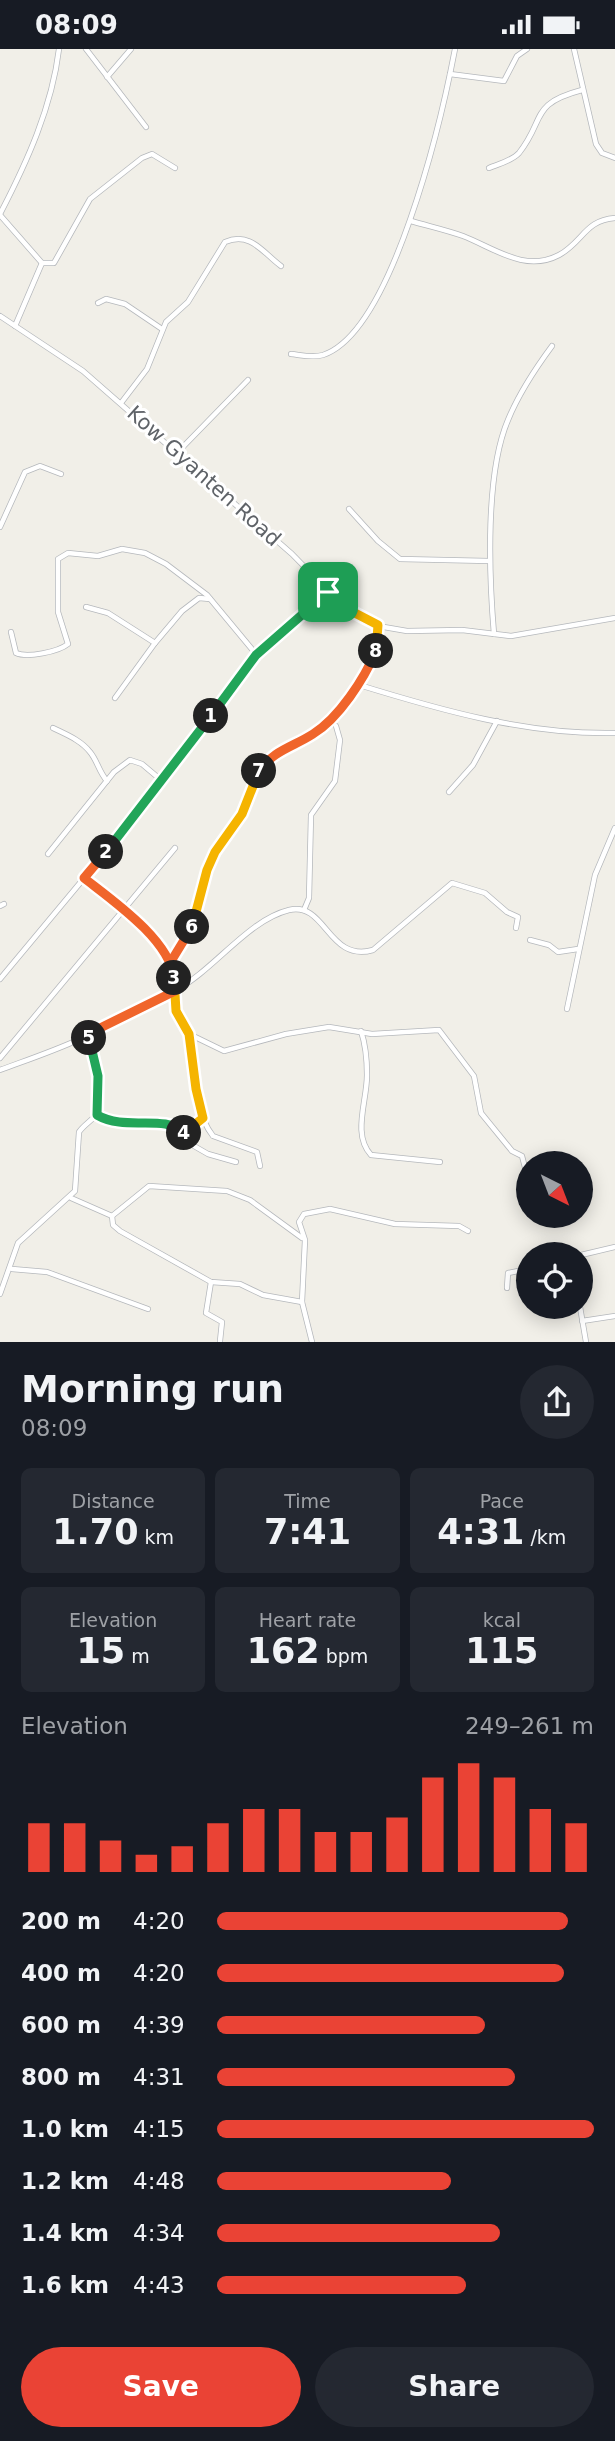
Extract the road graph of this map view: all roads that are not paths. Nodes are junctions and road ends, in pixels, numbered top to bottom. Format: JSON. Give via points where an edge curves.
{"nodes":[{"id":1,"x":60,"y":49,"type":"edge"},
{"id":2,"x":86,"y":49,"type":"edge"},
{"id":3,"x":131,"y":49,"type":"edge"},
{"id":4,"x":455,"y":49,"type":"edge"},
{"id":5,"x":527,"y":49,"type":"edge"},
{"id":6,"x":574,"y":49,"type":"edge"},
{"id":7,"x":450,"y":74,"type":"junction"},
{"id":8,"x":107,"y":77,"type":"junction"},
{"id":9,"x":582,"y":89,"type":"junction"},
{"id":10,"x":146,"y":127,"type":"dead end"},
{"id":11,"x":615,"y":158,"type":"edge"},
{"id":12,"x":175,"y":167,"type":"dead end"},
{"id":13,"x":489,"y":168,"type":"dead end"},
{"id":14,"x":0,"y":214,"type":"edge"},
{"id":15,"x":615,"y":218,"type":"edge"},
{"id":16,"x":411,"y":221,"type":"junction"},
{"id":17,"x":42,"y":263,"type":"junction"},
{"id":18,"x":281,"y":266,"type":"dead end"},
{"id":19,"x":98,"y":303,"type":"dead end"},
{"id":20,"x":0,"y":316,"type":"edge"},
{"id":21,"x":15,"y":326,"type":"junction"},
{"id":22,"x":162,"y":329,"type":"junction"},
{"id":23,"x":552,"y":346,"type":"dead end"},
{"id":24,"x":291,"y":354,"type":"dead end"},
{"id":25,"x":248,"y":380,"type":"dead end"},
{"id":26,"x":121,"y":403,"type":"junction"},
{"id":27,"x":177,"y":453,"type":"junction"},
{"id":28,"x":61,"y":474,"type":"dead end"},
{"id":29,"x":349,"y":509,"type":"dead end"},
{"id":30,"x":0,"y":527,"type":"edge"},
{"id":31,"x":489,"y":561,"type":"junction"},
{"id":32,"x":328,"y":592,"type":"junction"},
{"id":33,"x":211,"y":599,"type":"junction"},
{"id":34,"x":86,"y":607,"type":"dead end"},
{"id":35,"x":615,"y":618,"type":"edge"},
{"id":36,"x":378,"y":625,"type":"junction"},
{"id":37,"x":10,"y":632,"type":"dead end"},
{"id":38,"x":494,"y":634,"type":"junction"},
{"id":39,"x":155,"y":643,"type":"junction"},
{"id":40,"x":256,"y":655,"type":"junction"},
{"id":41,"x":356,"y":684,"type":"junction"},
{"id":42,"x":115,"y":698,"type":"dead end"},
{"id":43,"x":497,"y":721,"type":"junction"},
{"id":44,"x":336,"y":726,"type":"dead end"},
{"id":45,"x":52,"y":728,"type":"dead end"},
{"id":46,"x":615,"y":733,"type":"edge"},
{"id":47,"x":161,"y":780,"type":"junction"},
{"id":48,"x":107,"y":781,"type":"junction"},
{"id":49,"x":449,"y":792,"type":"dead end"},
{"id":50,"x":615,"y":828,"type":"edge"},
{"id":51,"x":175,"y":848,"type":"dead end"},
{"id":52,"x":47,"y":854,"type":"dead end"},
{"id":53,"x":84,"y":878,"type":"junction"},
{"id":54,"x":304,"y":910,"type":"junction"},
{"id":55,"x":125,"y":911,"type":"junction"},
{"id":56,"x":516,"y":928,"type":"dead end"},
{"id":57,"x":530,"y":940,"type":"dead end"},
{"id":58,"x":579,"y":949,"type":"junction"},
{"id":59,"x":170,"y":963,"type":"junction"},
{"id":60,"x":0,"y":979,"type":"edge"},
{"id":61,"x":175,"y":991,"type":"junction"},
{"id":62,"x":567,"y":1009,"type":"dead end"},
{"id":63,"x":361,"y":1031,"type":"junction"},
{"id":64,"x":88,"y":1034,"type":"junction"},
{"id":65,"x":189,"y":1034,"type":"junction"},
{"id":66,"x":0,"y":1058,"type":"edge"},
{"id":67,"x":0,"y":1070,"type":"edge"},
{"id":68,"x":97,"y":1115,"type":"junction"},
{"id":69,"x":203,"y":1118,"type":"junction"},
{"id":70,"x":186,"y":1135,"type":"junction"},
{"id":71,"x":516,"y":1153,"type":"edge"},
{"id":72,"x":236,"y":1162,"type":"dead end"},
{"id":73,"x":440,"y":1162,"type":"dead end"},
{"id":74,"x":260,"y":1167,"type":"dead end"},
{"id":75,"x":71,"y":1198,"type":"junction"},
{"id":76,"x":112,"y":1216,"type":"junction"},
{"id":77,"x":468,"y":1231,"type":"dead end"},
{"id":78,"x":305,"y":1240,"type":"junction"},
{"id":79,"x":615,"y":1247,"type":"edge"},
{"id":80,"x":593,"y":1252,"type":"edge"},
{"id":81,"x":12,"y":1269,"type":"junction"},
{"id":82,"x":516,"y":1271,"type":"edge"},
{"id":83,"x":211,"y":1282,"type":"junction"},
{"id":84,"x":507,"y":1287,"type":"dead end"},
{"id":85,"x":0,"y":1294,"type":"edge"},
{"id":86,"x":302,"y":1302,"type":"junction"},
{"id":87,"x":148,"y":1309,"type":"dead end"},
{"id":88,"x":615,"y":1316,"type":"edge"},
{"id":89,"x":582,"y":1321,"type":"joint"},
{"id":90,"x":220,"y":1341,"type":"edge"},
{"id":91,"x":312,"y":1342,"type":"edge"},
{"id":92,"x":586,"y":1342,"type":"edge"}],
"edges":[{"from":1,"to":14,"type":"street","via":[[48,103]]},
{"from":2,"to":8,"type":"street"},
{"from":3,"to":8,"type":"street"},
{"from":4,"to":7,"type":"street"},
{"from":5,"to":7,"type":"street","via":[[517,56],[504,81]]},
{"from":6,"to":9,"type":"street"},
{"from":7,"to":16,"type":"street"},
{"from":8,"to":10,"type":"street"},
{"from":9,"to":11,"type":"street","via":[[598,148]]},
{"from":9,"to":13,"type":"street","via":[[554,100],[538,116],[520,152]]},
{"from":12,"to":17,"type":"street","via":[[152,154],[142,158],[90,199],[54,263]]},
{"from":14,"to":17,"type":"street"},
{"from":15,"to":16,"type":"street","via":[[595,221],[568,250],[544,261],[498,254],[459,235]]},
{"from":16,"to":24,"type":"street","via":[[360,326],[324,355]]},
{"from":17,"to":21,"type":"street"},
{"from":18,"to":22,"type":"street","via":[[252,241],[225,242],[188,302]]},
{"from":19,"to":22,"type":"street","via":[[106,299],[125,304]]},
{"from":20,"to":21,"type":"street","name":"Kow Gyanten Road"},
{"from":21,"to":26,"type":"street","name":"Kow Gyanten Road","via":[[83,371]]},
{"from":22,"to":26,"type":"street","via":[[147,369]]},
{"from":23,"to":31,"type":"street","via":[[507,422],[496,471]]},
{"from":25,"to":27,"type":"street"},
{"from":26,"to":27,"type":"street","name":"Kow Gyanten Road"},
{"from":27,"to":32,"type":"street","name":"Kow Gyanten Road","via":[[292,554]]},
{"from":28,"to":30,"type":"street","via":[[40,466],[25,472]]},
{"from":29,"to":31,"type":"street","via":[[400,559]]},
{"from":31,"to":38,"type":"street"},
{"from":32,"to":36,"type":"street","name":"Kow Gyanten Road"},
{"from":32,"to":40,"type":"street"},
{"from":33,"to":37,"type":"street","via":[[166,564],[135,550],[98,556],[68,553],[58,559],[56,596],[68,644],[22,656],[16,653]]},
{"from":33,"to":39,"type":"street","via":[[193,601]]},
{"from":33,"to":40,"type":"street"},
{"from":34,"to":39,"type":"street","via":[[108,613]]},
{"from":35,"to":38,"type":"street","name":"Kow Gyanten Road","via":[[535,634]]},
{"from":36,"to":38,"type":"street","name":"Kow Gyanten Road","via":[[407,631]]},
{"from":36,"to":41,"type":"street","via":[[376,651]]},
{"from":39,"to":42,"type":"street"},
{"from":40,"to":47,"type":"street"},
{"from":41,"to":43,"type":"street"},
{"from":41,"to":59,"type":"street","via":[[324,726],[273,755],[258,773],[242,814],[215,852],[189,934]]},
{"from":43,"to":46,"type":"street","via":[[566,734]]},
{"from":43,"to":49,"type":"street","via":[[473,765]]},
{"from":44,"to":54,"type":"street","via":[[340,740],[335,781],[312,815],[309,898]]},
{"from":45,"to":48,"type":"street","via":[[92,754]]},
{"from":47,"to":48,"type":"street","via":[[130,760]]},
{"from":47,"to":53,"type":"street"},
{"from":48,"to":52,"type":"street"},
{"from":50,"to":58,"type":"street","via":[[595,875]]},
{"from":51,"to":55,"type":"street"},
{"from":53,"to":55,"type":"street"},
{"from":53,"to":60,"type":"street"},
{"from":54,"to":56,"type":"street","via":[[352,953],[361,954],[373,950],[452,883],[485,893],[518,917]]},
{"from":54,"to":61,"type":"street","via":[[291,909],[265,921]]},
{"from":55,"to":59,"type":"street"},
{"from":55,"to":66,"type":"street"},
{"from":57,"to":58,"type":"street","via":[[558,952]]},
{"from":58,"to":62,"type":"street"},
{"from":59,"to":61,"type":"street"},
{"from":61,"to":64,"type":"street"},
{"from":61,"to":65,"type":"street","via":[[176,1011]]},
{"from":63,"to":65,"type":"street","via":[[330,1027],[224,1051]]},
{"from":63,"to":71,"type":"street","via":[[396,1035],[439,1030],[474,1076],[481,1113]]},
{"from":63,"to":73,"type":"street","via":[[367,1077],[363,1146],[371,1156]]},
{"from":64,"to":67,"type":"street"},
{"from":64,"to":68,"type":"street","via":[[98,1076]]},
{"from":65,"to":69,"type":"street"},
{"from":68,"to":70,"type":"street","via":[[119,1123],[172,1124]]},
{"from":68,"to":75,"type":"street","via":[[79,1132],[77,1184]]},
{"from":69,"to":70,"type":"street"},
{"from":69,"to":74,"type":"street","via":[[214,1136],[257,1152]]},
{"from":70,"to":72,"type":"street","via":[[208,1154]]},
{"from":75,"to":76,"type":"street"},
{"from":75,"to":81,"type":"street","via":[[18,1243]]},
{"from":76,"to":78,"type":"street","via":[[149,1186],[227,1191],[250,1200]]},
{"from":76,"to":83,"type":"street","via":[[113,1226],[120,1231]]},
{"from":77,"to":78,"type":"street","via":[[458,1226],[395,1224],[330,1209],[304,1214],[299,1222]]},
{"from":78,"to":86,"type":"street"},
{"from":79,"to":80,"type":"street"},
{"from":81,"to":85,"type":"street"},
{"from":81,"to":87,"type":"street","via":[[47,1272]]},
{"from":82,"to":84,"type":"street","via":[[508,1273]]},
{"from":83,"to":86,"type":"street","via":[[240,1284]]},
{"from":83,"to":90,"type":"street","via":[[206,1313],[224,1326]]},
{"from":86,"to":91,"type":"street"},
{"from":88,"to":89,"type":"street"},
{"from":89,"to":92,"type":"street"}]}
